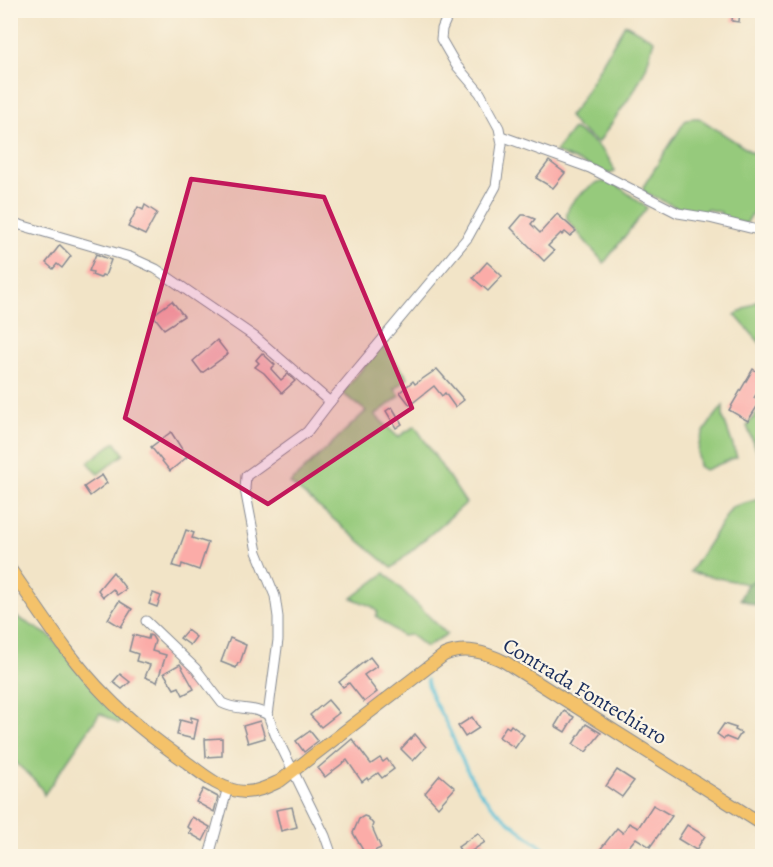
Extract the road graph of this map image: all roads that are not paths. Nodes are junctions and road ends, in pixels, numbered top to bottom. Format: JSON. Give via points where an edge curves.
{"nodes":[{"id":1,"x":450,"y":10,"type":"edge"},
{"id":2,"x":501,"y":136,"type":"junction"},
{"id":3,"x":10,"y":222,"type":"edge"},
{"id":4,"x":762,"y":231,"type":"edge"},
{"id":5,"x":330,"y":402,"type":"junction"},
{"id":6,"x":10,"y":569,"type":"edge"},
{"id":7,"x":146,"y":621,"type":"dead end"},
{"id":8,"x":268,"y":715,"type":"junction"},
{"id":9,"x":294,"y":772,"type":"junction"},
{"id":10,"x":228,"y":788,"type":"junction"},
{"id":11,"x":762,"y":824,"type":"edge"},
{"id":12,"x":209,"y":856,"type":"edge"},
{"id":13,"x":332,"y":856,"type":"edge"}],
"edges":[{"from":1,"to":2,"type":"street","via":[[441,39],[480,93]]},
{"from":2,"to":4,"type":"street","via":[[590,168],[678,213]]},
{"from":2,"to":5,"type":"street","via":[[496,186],[468,237]]},
{"from":3,"to":5,"type":"street","via":[[156,269],[255,337]]},
{"from":5,"to":8,"type":"street","via":[[307,432],[250,472],[244,481],[257,552],[275,596],[278,617]]},
{"from":6,"to":10,"type":"main road","name":"Contrada Fontechiaro","via":[[58,638],[107,697],[173,753]]},
{"from":7,"to":8,"type":"street","via":[[196,669],[222,703]]},
{"from":8,"to":9,"type":"street"},
{"from":9,"to":10,"type":"main road","name":"Contrada Fontechiaro","via":[[262,789],[245,792]]},
{"from":9,"to":11,"type":"main road","name":"Contrada Fontechiaro","via":[[444,655],[466,650],[505,662]]},
{"from":9,"to":13,"type":"street"},
{"from":10,"to":12,"type":"street"}]}
